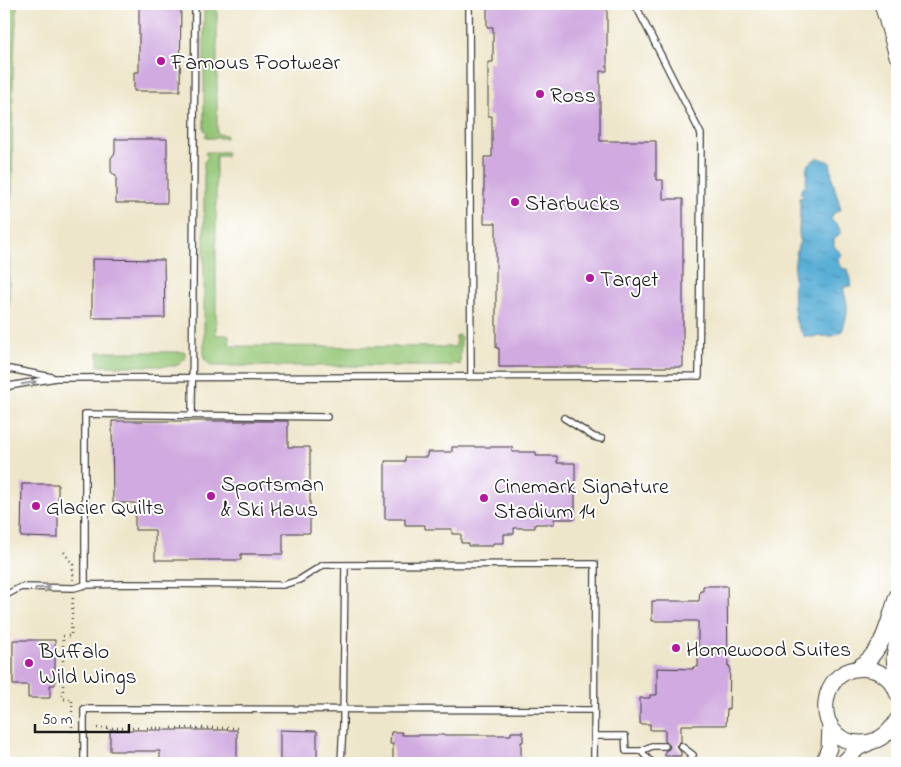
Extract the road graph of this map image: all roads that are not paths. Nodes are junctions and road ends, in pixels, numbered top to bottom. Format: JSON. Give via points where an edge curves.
{"nodes":[{"id":1,"x":195,"y":4,"type":"edge"},
{"id":2,"x":469,"y":4,"type":"edge"},
{"id":3,"x":635,"y":4,"type":"edge"},
{"id":4,"x":882,"y":4,"type":"edge"},
{"id":5,"x":897,"y":56,"type":"edge"},
{"id":6,"x":4,"y":368,"type":"edge"},
{"id":7,"x":471,"y":376,"type":"junction"},
{"id":8,"x":56,"y":378,"type":"junction"},
{"id":9,"x":192,"y":378,"type":"junction"},
{"id":10,"x":4,"y":391,"type":"edge"},
{"id":11,"x":192,"y":414,"type":"junction"},
{"id":12,"x":327,"y":417,"type":"dead end"},
{"id":13,"x":564,"y":418,"type":"dead end"},
{"id":14,"x":602,"y":439,"type":"dead end"},
{"id":15,"x":344,"y":565,"type":"junction"},
{"id":16,"x":85,"y":585,"type":"junction"},
{"id":17,"x":4,"y":596,"type":"edge"},
{"id":18,"x":897,"y":596,"type":"edge"},
{"id":19,"x":897,"y":642,"type":"edge"},
{"id":20,"x":856,"y":669,"type":"junction"},
{"id":21,"x":897,"y":693,"type":"edge"},
{"id":22,"x":343,"y":709,"type":"junction"},
{"id":23,"x":594,"y":710,"type":"junction"},
{"id":24,"x":897,"y":720,"type":"edge"},
{"id":25,"x":830,"y":724,"type":"junction"},
{"id":26,"x":594,"y":736,"type":"junction"},
{"id":27,"x":891,"y":737,"type":"edge"},
{"id":28,"x":869,"y":743,"type":"junction"},
{"id":29,"x":665,"y":746,"type":"dead end"},
{"id":30,"x":681,"y":746,"type":"dead end"},
{"id":31,"x":641,"y":751,"type":"junction"},
{"id":32,"x":84,"y":763,"type":"edge"},
{"id":33,"x":341,"y":763,"type":"edge"},
{"id":34,"x":594,"y":763,"type":"edge"},
{"id":35,"x":654,"y":763,"type":"edge"},
{"id":36,"x":687,"y":763,"type":"edge"},
{"id":37,"x":823,"y":763,"type":"edge"},
{"id":38,"x":843,"y":763,"type":"edge"}],
"edges":[{"from":1,"to":9,"type":"lane"},
{"from":2,"to":7,"type":"lane"},
{"from":3,"to":7,"type":"lane","via":[[701,134],[700,376]]},
{"from":4,"to":5,"type":"main road"},
{"from":6,"to":8,"type":"lane"},
{"from":7,"to":9,"type":"lane"},
{"from":8,"to":9,"type":"lane"},
{"from":10,"to":8,"type":"lane","one_way":true,"via":[[9,386]]},
{"from":9,"to":11,"type":"lane"},
{"from":11,"to":12,"type":"lane"},
{"from":11,"to":16,"type":"lane","via":[[85,414]]},
{"from":13,"to":14,"type":"lane"},
{"from":15,"to":16,"type":"lane","via":[[323,565],[299,580],[283,585]]},
{"from":15,"to":22,"type":"lane"},
{"from":15,"to":23,"type":"lane","via":[[595,564]]},
{"from":17,"to":16,"type":"lane","one_way":true,"via":[[21,587],[74,588]]},
{"from":18,"to":20,"type":"main road","via":[[877,651],[867,663]]},
{"from":19,"to":21,"type":"main road","via":[[894,658]]},
{"from":20,"to":21,"type":"main road","via":[[878,672],[888,678]]},
{"from":20,"to":25,"type":"main road","via":[[834,681],[828,691],[825,702]]},
{"from":22,"to":23,"type":"lane"},
{"from":22,"to":32,"type":"lane","via":[[84,709]]},
{"from":22,"to":33,"type":"lane"},
{"from":23,"to":26,"type":"lane"},
{"from":24,"to":27,"type":"main road"},
{"from":25,"to":28,"type":"main road","via":[[846,740]]},
{"from":25,"to":37,"type":"main road","via":[[829,748]]},
{"from":26,"to":31,"type":"lane","via":[[626,736],[626,751]]},
{"from":26,"to":34,"type":"lane"},
{"from":27,"to":28,"type":"main road"},
{"from":28,"to":38,"type":"main road","via":[[858,748]]},
{"from":29,"to":31,"type":"lane","via":[[652,746]]},
{"from":30,"to":36,"type":"lane","via":[[693,755]]},
{"from":31,"to":35,"type":"lane"}]}
